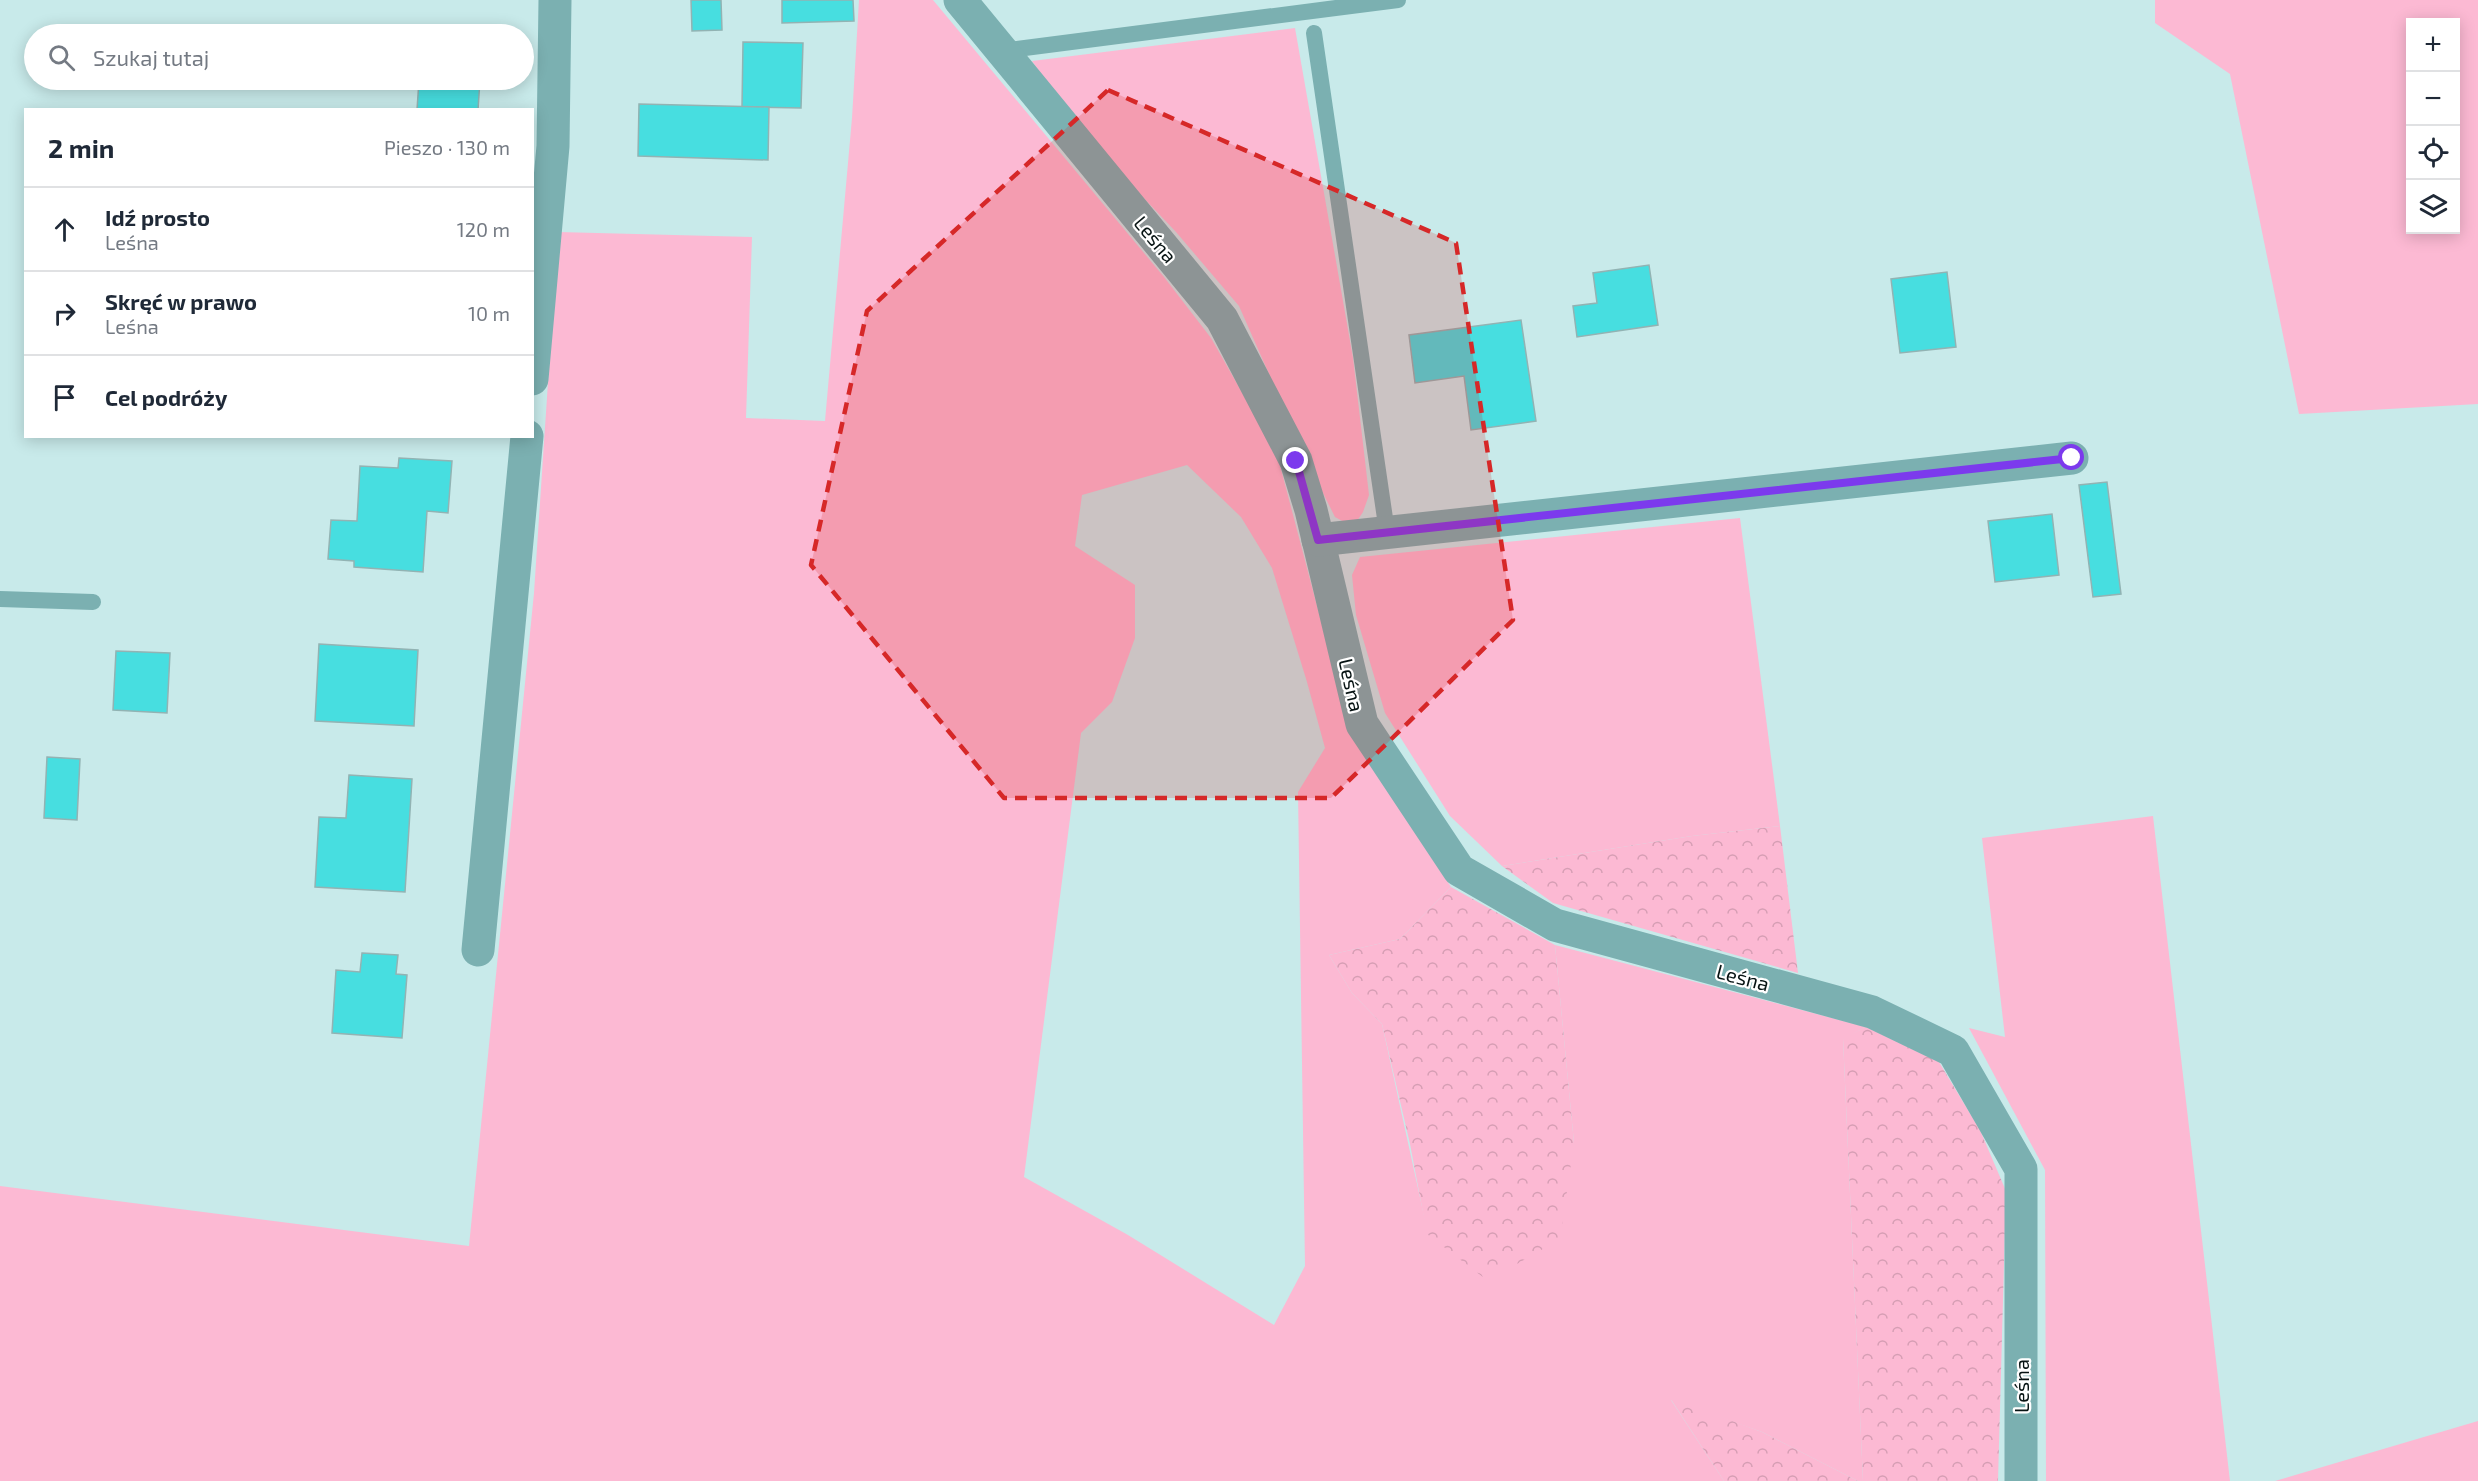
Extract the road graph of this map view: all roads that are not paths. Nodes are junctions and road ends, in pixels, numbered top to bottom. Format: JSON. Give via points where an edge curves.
{"nodes":[{"id":1,"x":555,"y":0,"type":"edge"},
{"id":2,"x":960,"y":0,"type":"edge"},
{"id":3,"x":1398,"y":0,"type":"edge"},
{"id":4,"x":1314,"y":33,"type":"dead end"},
{"id":5,"x":1000,"y":51,"type":"junction"},
{"id":6,"x":534,"y":357,"type":"edge"},
{"id":7,"x":527,"y":438,"type":"edge"},
{"id":8,"x":2072,"y":458,"type":"dead end"},
{"id":9,"x":1387,"y":532,"type":"junction"},
{"id":10,"x":1318,"y":540,"type":"junction"},
{"id":11,"x":0,"y":598,"type":"edge"},
{"id":12,"x":93,"y":602,"type":"dead end"},
{"id":13,"x":478,"y":950,"type":"dead end"},
{"id":14,"x":2021,"y":1481,"type":"edge"}],
"edges":[{"from":1,"to":6,"type":"street","via":[[553,146]]},
{"from":2,"to":5,"type":"street","name":"Leśna"},
{"from":3,"to":5,"type":"lane"},
{"from":4,"to":9,"type":"lane"},
{"from":5,"to":10,"type":"street","name":"Leśna","via":[[1222,320],[1296,461]]},
{"from":7,"to":13,"type":"street"},
{"from":8,"to":9,"type":"street"},
{"from":9,"to":10,"type":"street"},
{"from":10,"to":14,"type":"street","name":"Leśna","via":[[1362,724],[1459,870],[1555,925],[1872,1012],[1953,1052],[2021,1169]]},
{"from":11,"to":12,"type":"lane"}]}
